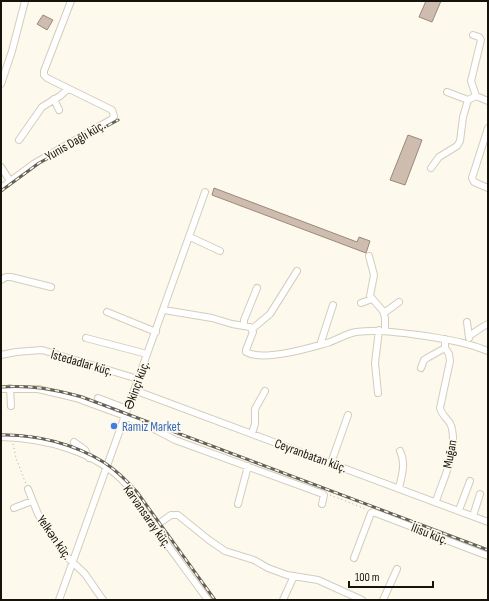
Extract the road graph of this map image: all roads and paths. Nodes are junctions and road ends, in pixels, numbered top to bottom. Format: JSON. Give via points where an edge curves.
{"nodes":[{"id":1,"x":24,"y":1,"type":"edge"},
{"id":2,"x":71,"y":1,"type":"edge"},
{"id":3,"x":473,"y":35,"type":"dead end"},
{"id":4,"x":1,"y":84,"type":"edge"},
{"id":5,"x":68,"y":88,"type":"junction"},
{"id":6,"x":447,"y":92,"type":"dead end"},
{"id":7,"x":476,"y":96,"type":"junction"},
{"id":8,"x":54,"y":100,"type":"junction"},
{"id":9,"x":468,"y":100,"type":"junction"},
{"id":10,"x":488,"y":100,"type":"edge"},
{"id":11,"x":59,"y":110,"type":"dead end"},
{"id":12,"x":488,"y":128,"type":"edge"},
{"id":13,"x":19,"y":140,"type":"dead end"},
{"id":14,"x":1,"y":167,"type":"edge"},
{"id":15,"x":431,"y":168,"type":"dead end"},
{"id":16,"x":10,"y":181,"type":"junction"},
{"id":17,"x":1,"y":188,"type":"edge"},
{"id":18,"x":488,"y":188,"type":"edge"},
{"id":19,"x":206,"y":192,"type":"dead end"},
{"id":20,"x":190,"y":237,"type":"junction"},
{"id":21,"x":220,"y":251,"type":"dead end"},
{"id":22,"x":369,"y":256,"type":"dead end"},
{"id":23,"x":297,"y":271,"type":"dead end"},
{"id":24,"x":1,"y":280,"type":"edge"},
{"id":25,"x":51,"y":287,"type":"dead end"},
{"id":26,"x":257,"y":288,"type":"dead end"},
{"id":27,"x":372,"y":299,"type":"junction"},
{"id":28,"x":399,"y":302,"type":"dead end"},
{"id":29,"x":361,"y":303,"type":"dead end"},
{"id":30,"x":333,"y":305,"type":"dead end"},
{"id":31,"x":164,"y":310,"type":"junction"},
{"id":32,"x":106,"y":312,"type":"dead end"},
{"id":33,"x":384,"y":313,"type":"junction"},
{"id":34,"x":467,"y":322,"type":"dead end"},
{"id":35,"x":488,"y":324,"type":"edge"},
{"id":36,"x":244,"y":325,"type":"junction"},
{"id":37,"x":252,"y":329,"type":"junction"},
{"id":38,"x":382,"y":331,"type":"junction"},
{"id":39,"x":156,"y":332,"type":"junction"},
{"id":40,"x":469,"y":336,"type":"junction"},
{"id":41,"x":86,"y":338,"type":"dead end"},
{"id":42,"x":445,"y":339,"type":"junction"},
{"id":43,"x":468,"y":344,"type":"junction"},
{"id":44,"x":320,"y":345,"type":"junction"},
{"id":45,"x":445,"y":348,"type":"junction"},
{"id":46,"x":488,"y":352,"type":"edge"},
{"id":47,"x":147,"y":354,"type":"junction"},
{"id":48,"x":1,"y":355,"type":"edge"},
{"id":49,"x":421,"y":368,"type":"dead end"},
{"id":50,"x":138,"y":379,"type":"junction"},
{"id":51,"x":10,"y":388,"type":"junction"},
{"id":52,"x":1,"y":389,"type":"edge"},
{"id":53,"x":134,"y":390,"type":"junction"},
{"id":54,"x":265,"y":391,"type":"dead end"},
{"id":55,"x":378,"y":393,"type":"dead end"},
{"id":56,"x":98,"y":398,"type":"dead end"},
{"id":57,"x":11,"y":406,"type":"dead end"},
{"id":58,"x":127,"y":409,"type":"junction"},
{"id":59,"x":348,"y":415,"type":"dead end"},
{"id":60,"x":125,"y":416,"type":"junction"},
{"id":61,"x":252,"y":434,"type":"junction"},
{"id":62,"x":1,"y":437,"type":"edge"},
{"id":63,"x":11,"y":437,"type":"junction"},
{"id":64,"x":74,"y":442,"type":"dead end"},
{"id":65,"x":400,"y":451,"type":"dead end"},
{"id":66,"x":89,"y":458,"type":"junction"},
{"id":67,"x":331,"y":463,"type":"junction"},
{"id":68,"x":248,"y":466,"type":"junction"},
{"id":69,"x":106,"y":468,"type":"junction"},
{"id":70,"x":470,"y":481,"type":"dead end"},
{"id":71,"x":399,"y":488,"type":"junction"},
{"id":72,"x":28,"y":489,"type":"joint"},
{"id":73,"x":323,"y":494,"type":"junction"},
{"id":74,"x":480,"y":494,"type":"dead end"},
{"id":75,"x":32,"y":501,"type":"junction"},
{"id":76,"x":436,"y":501,"type":"junction"},
{"id":77,"x":238,"y":504,"type":"dead end"},
{"id":78,"x":322,"y":504,"type":"dead end"},
{"id":79,"x":14,"y":508,"type":"dead end"},
{"id":80,"x":459,"y":510,"type":"junction"},
{"id":81,"x":372,"y":513,"type":"junction"},
{"id":82,"x":473,"y":516,"type":"junction"},
{"id":83,"x":488,"y":522,"type":"edge"},
{"id":84,"x":154,"y":527,"type":"junction"},
{"id":85,"x":488,"y":556,"type":"edge"},
{"id":86,"x":354,"y":558,"type":"dead end"},
{"id":87,"x":72,"y":562,"type":"junction"},
{"id":88,"x":397,"y":570,"type":"dead end"},
{"id":89,"x":294,"y":576,"type":"junction"},
{"id":90,"x":58,"y":600,"type":"edge"},
{"id":91,"x":103,"y":600,"type":"edge"},
{"id":92,"x":208,"y":600,"type":"edge"},
{"id":93,"x":283,"y":600,"type":"edge"},
{"id":94,"x":362,"y":600,"type":"edge"},
{"id":95,"x":383,"y":600,"type":"edge"}],
"edges":[{"from":1,"to":4,"type":"street"},
{"from":2,"to":5,"type":"street","name":"Yunis Dağlı küç.","via":[[44,71],[47,78]]},
{"from":3,"to":7,"type":"street","via":[[482,40],[471,81]]},
{"from":5,"to":8,"type":"street"},
{"from":5,"to":16,"type":"street","name":"Yunis Dağlı küç.","via":[[112,110],[114,116],[35,163]]},
{"from":6,"to":9,"type":"street"},
{"from":7,"to":9,"type":"street"},
{"from":7,"to":10,"type":"street"},
{"from":8,"to":11,"type":"street"},
{"from":8,"to":13,"type":"street","via":[[42,107]]},
{"from":9,"to":15,"type":"street","via":[[460,141],[457,146],[438,157]]},
{"from":12,"to":18,"type":"street","via":[[472,178],[474,182]]},
{"from":14,"to":16,"type":"street"},
{"from":16,"to":17,"type":"street","name":"Yunis Dağlı küç."},
{"from":19,"to":20,"type":"street","name":"Əkinçi küç."},
{"from":20,"to":21,"type":"street"},
{"from":20,"to":31,"type":"street","name":"Əkinçi küç."},
{"from":22,"to":27,"type":"street","via":[[374,275],[370,293]]},
{"from":23,"to":37,"type":"street","via":[[270,314]]},
{"from":24,"to":25,"type":"street","via":[[11,277]]},
{"from":26,"to":36,"type":"street"},
{"from":27,"to":29,"type":"street"},
{"from":27,"to":33,"type":"street"},
{"from":28,"to":33,"type":"street"},
{"from":30,"to":44,"type":"street"},
{"from":31,"to":36,"type":"street"},
{"from":31,"to":39,"type":"street","name":"Əkinçi küç."},
{"from":32,"to":39,"type":"street"},
{"from":33,"to":38,"type":"street"},
{"from":34,"to":40,"type":"street"},
{"from":35,"to":40,"type":"street"},
{"from":36,"to":37,"type":"street"},
{"from":37,"to":44,"type":"street","via":[[246,352],[255,356],[281,354]]},
{"from":38,"to":42,"type":"street"},
{"from":38,"to":44,"type":"street","via":[[354,332]]},
{"from":38,"to":55,"type":"street","via":[[375,362]]},
{"from":39,"to":47,"type":"street","name":"Əkinçi küç."},
{"from":40,"to":43,"type":"street"},
{"from":41,"to":47,"type":"street"},
{"from":42,"to":43,"type":"street"},
{"from":42,"to":45,"type":"street","name":"Muğan"},
{"from":43,"to":46,"type":"street"},
{"from":45,"to":49,"type":"street","via":[[427,358]]},
{"from":45,"to":76,"type":"street","name":"Muğan","via":[[450,361],[440,408],[441,413],[450,422],[453,438],[450,461]]},
{"from":47,"to":50,"type":"street","name":"Əkinçi küç."},
{"from":48,"to":50,"type":"street","name":"İstedadlar küç.","via":[[42,350]]},
{"from":50,"to":53,"type":"street","name":"Əkinçi küç."},
{"from":51,"to":52,"type":"street"},
{"from":51,"to":57,"type":"street"},
{"from":51,"to":60,"type":"street","via":[[57,392]]},
{"from":53,"to":58,"type":"street","name":"Əkinçi küç."},
{"from":53,"to":61,"type":"street","name":"Ceyranbatan küç."},
{"from":54,"to":61,"type":"street","via":[[255,409]]},
{"from":56,"to":58,"type":"street"},
{"from":58,"to":60,"type":"street","name":"Əkinçi küç."},
{"from":59,"to":67,"type":"street"},
{"from":60,"to":68,"type":"street","via":[[174,440]]},
{"from":60,"to":69,"type":"street","name":"Əkinçi küç."},
{"from":61,"to":67,"type":"street","name":"Ceyranbatan küç."},
{"from":62,"to":63,"type":"street","name":"Karvansaray küç."},
{"from":63,"to":66,"type":"street","name":"Karvansaray küç.","via":[[54,445]]},
{"from":63,"to":72,"type":"path"},
{"from":64,"to":66,"type":"street","via":[[85,450]]},
{"from":65,"to":71,"type":"street","via":[[403,465]]},
{"from":66,"to":69,"type":"street","name":"Karvansaray küç."},
{"from":67,"to":71,"type":"street","name":"Ceyranbatan küç."},
{"from":68,"to":73,"type":"street"},
{"from":68,"to":77,"type":"street"},
{"from":69,"to":84,"type":"street","name":"Karvansaray küç.","via":[[134,493]]},
{"from":69,"to":87,"type":"street","name":"Əkinçi küç."},
{"from":70,"to":80,"type":"street"},
{"from":71,"to":76,"type":"street","name":"Ceyranbatan küç."},
{"from":72,"to":75,"type":"street","name":"Yelkən küç."},
{"from":73,"to":78,"type":"street"},
{"from":73,"to":81,"type":"path"},
{"from":74,"to":82,"type":"street"},
{"from":75,"to":79,"type":"street"},
{"from":75,"to":87,"type":"street","name":"Yelkən küç.","via":[[64,554]]},
{"from":76,"to":80,"type":"street","name":"Ceyranbatan küç."},
{"from":80,"to":82,"type":"street","name":"Ceyranbatan küç."},
{"from":81,"to":85,"type":"street","name":"İlisu küç."},
{"from":81,"to":86,"type":"street"},
{"from":82,"to":83,"type":"street","name":"Ceyranbatan küç."},
{"from":84,"to":89,"type":"street","via":[[171,515],[178,515],[220,549],[254,560],[277,572]]},
{"from":84,"to":92,"type":"street","name":"Karvansaray küç."},
{"from":87,"to":90,"type":"street","name":"Əkinçi küç."},
{"from":87,"to":91,"type":"street","name":"Yelkən küç.","via":[[85,574]]},
{"from":88,"to":95,"type":"street"},
{"from":89,"to":93,"type":"street"},
{"from":89,"to":94,"type":"street","via":[[318,580]]}]}
